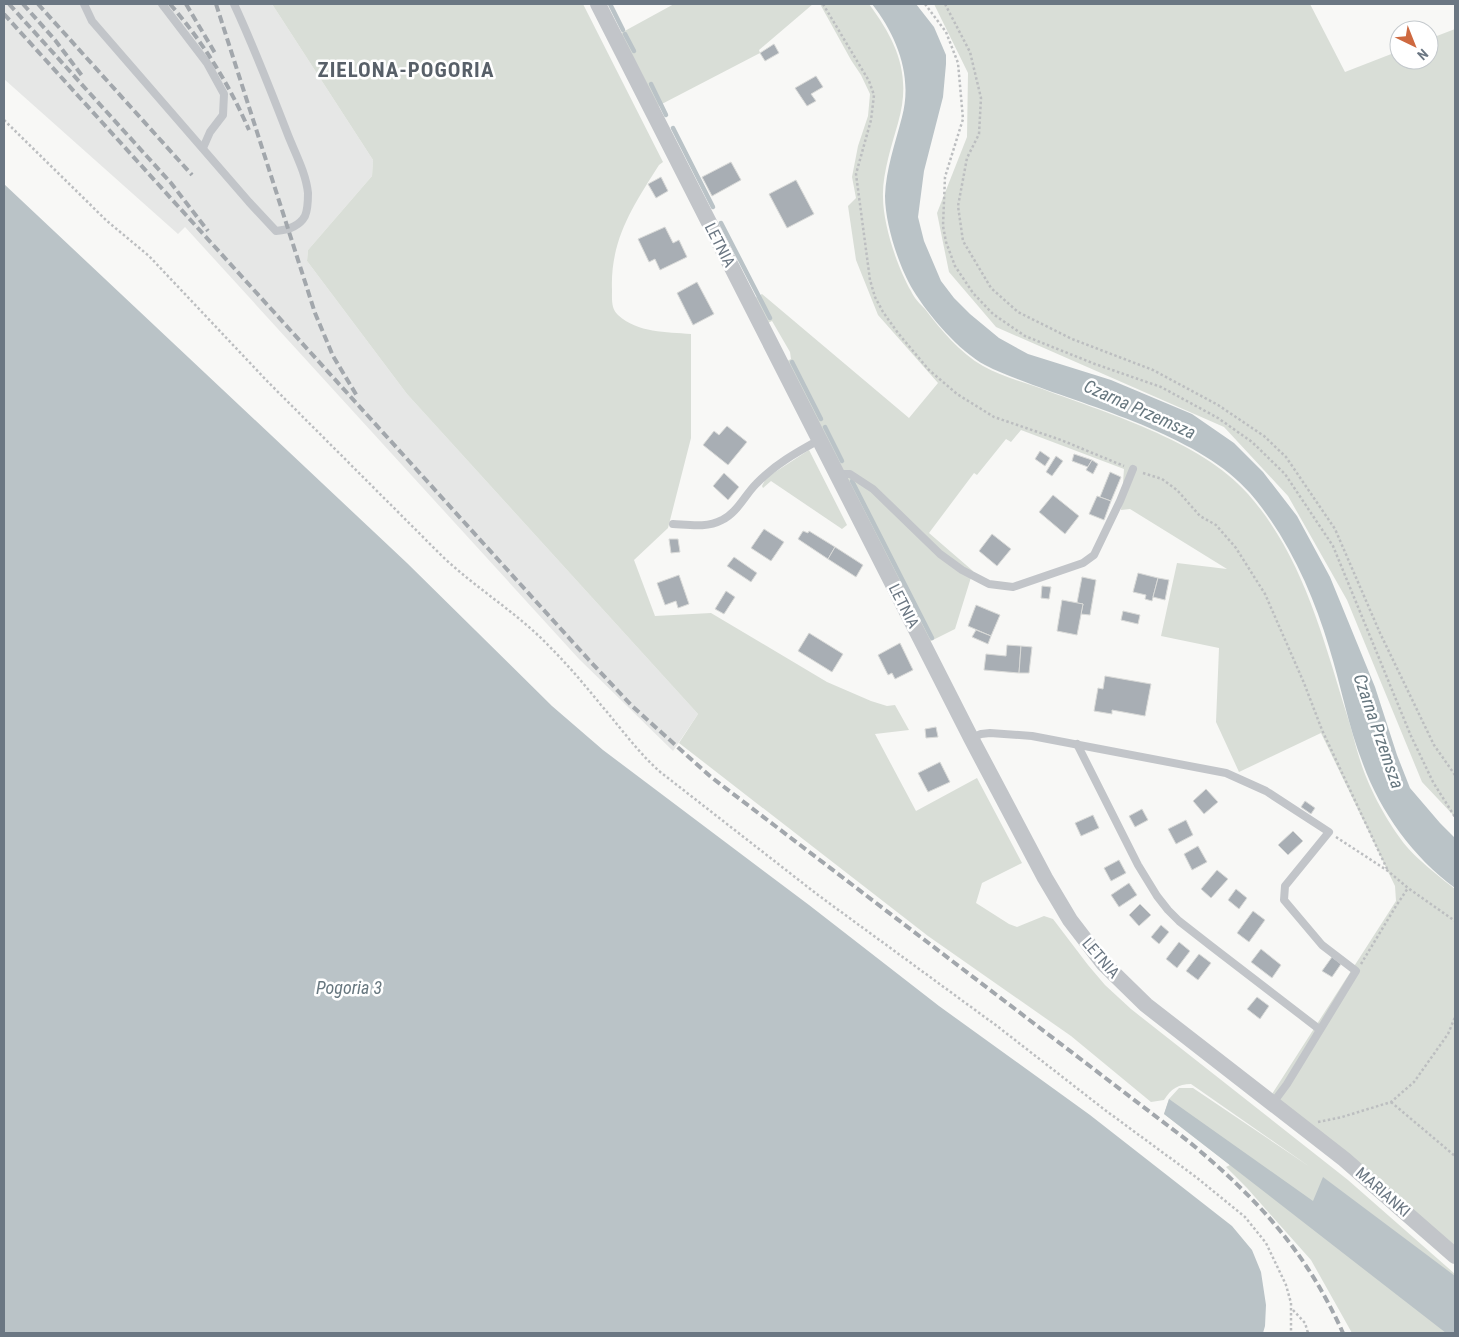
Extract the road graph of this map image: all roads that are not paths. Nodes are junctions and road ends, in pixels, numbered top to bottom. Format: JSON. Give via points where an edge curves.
{"nodes":[{"id":1,"x":84,"y":4,"type":"edge"},
{"id":2,"x":162,"y":4,"type":"edge"},
{"id":3,"x":234,"y":4,"type":"edge"},
{"id":4,"x":598,"y":4,"type":"edge"},
{"id":5,"x":203,"y":148,"type":"junction"},
{"id":6,"x":819,"y":440,"type":"junction"},
{"id":7,"x":1133,"y":470,"type":"road end"},
{"id":8,"x":838,"y":476,"type":"junction"},
{"id":9,"x":673,"y":524,"type":"dead end"},
{"id":10,"x":971,"y":738,"type":"junction"},
{"id":11,"x":1077,"y":744,"type":"junction"},
{"id":12,"x":1319,"y":1029,"type":"junction"},
{"id":13,"x":1273,"y":1103,"type":"junction"},
{"id":14,"x":1308,"y":1131,"type":"joint"},
{"id":15,"x":1455,"y":1256,"type":"edge"}],
"edges":[{"from":1,"to":5,"type":"lane","via":[[92,21]]},
{"from":2,"to":5,"type":"lane","via":[[206,63],[224,94],[223,115]]},
{"from":3,"to":5,"type":"lane","via":[[304,177],[308,192],[305,216],[287,230],[276,231]]},
{"from":4,"to":6,"type":"street","name":"LETNIA"},
{"from":6,"to":8,"type":"street","name":"LETNIA"},
{"from":6,"to":9,"type":"lane","via":[[768,473],[724,520],[705,526]]},
{"from":7,"to":8,"type":"lane","via":[[1094,555],[1082,563],[1012,587],[989,584],[962,570],[940,554],[873,489],[850,474]]},
{"from":8,"to":10,"type":"street","name":"LETNIA"},
{"from":10,"to":11,"type":"lane","via":[[985,733],[1002,733]]},
{"from":10,"to":13,"type":"street","name":"LETNIA","via":[[1052,891],[1097,955],[1146,1005]]},
{"from":11,"to":12,"type":"lane","via":[[1138,865],[1168,910]]},
{"from":11,"to":12,"type":"lane","via":[[1226,773],[1266,791],[1329,832],[1285,886],[1284,900],[1322,945],[1356,971]]},
{"from":12,"to":13,"type":"lane"},
{"from":13,"to":14,"type":"street","name":"LETNIA"},
{"from":14,"to":15,"type":"street","name":"MARIANKI","via":[[1366,1177]]}]}
